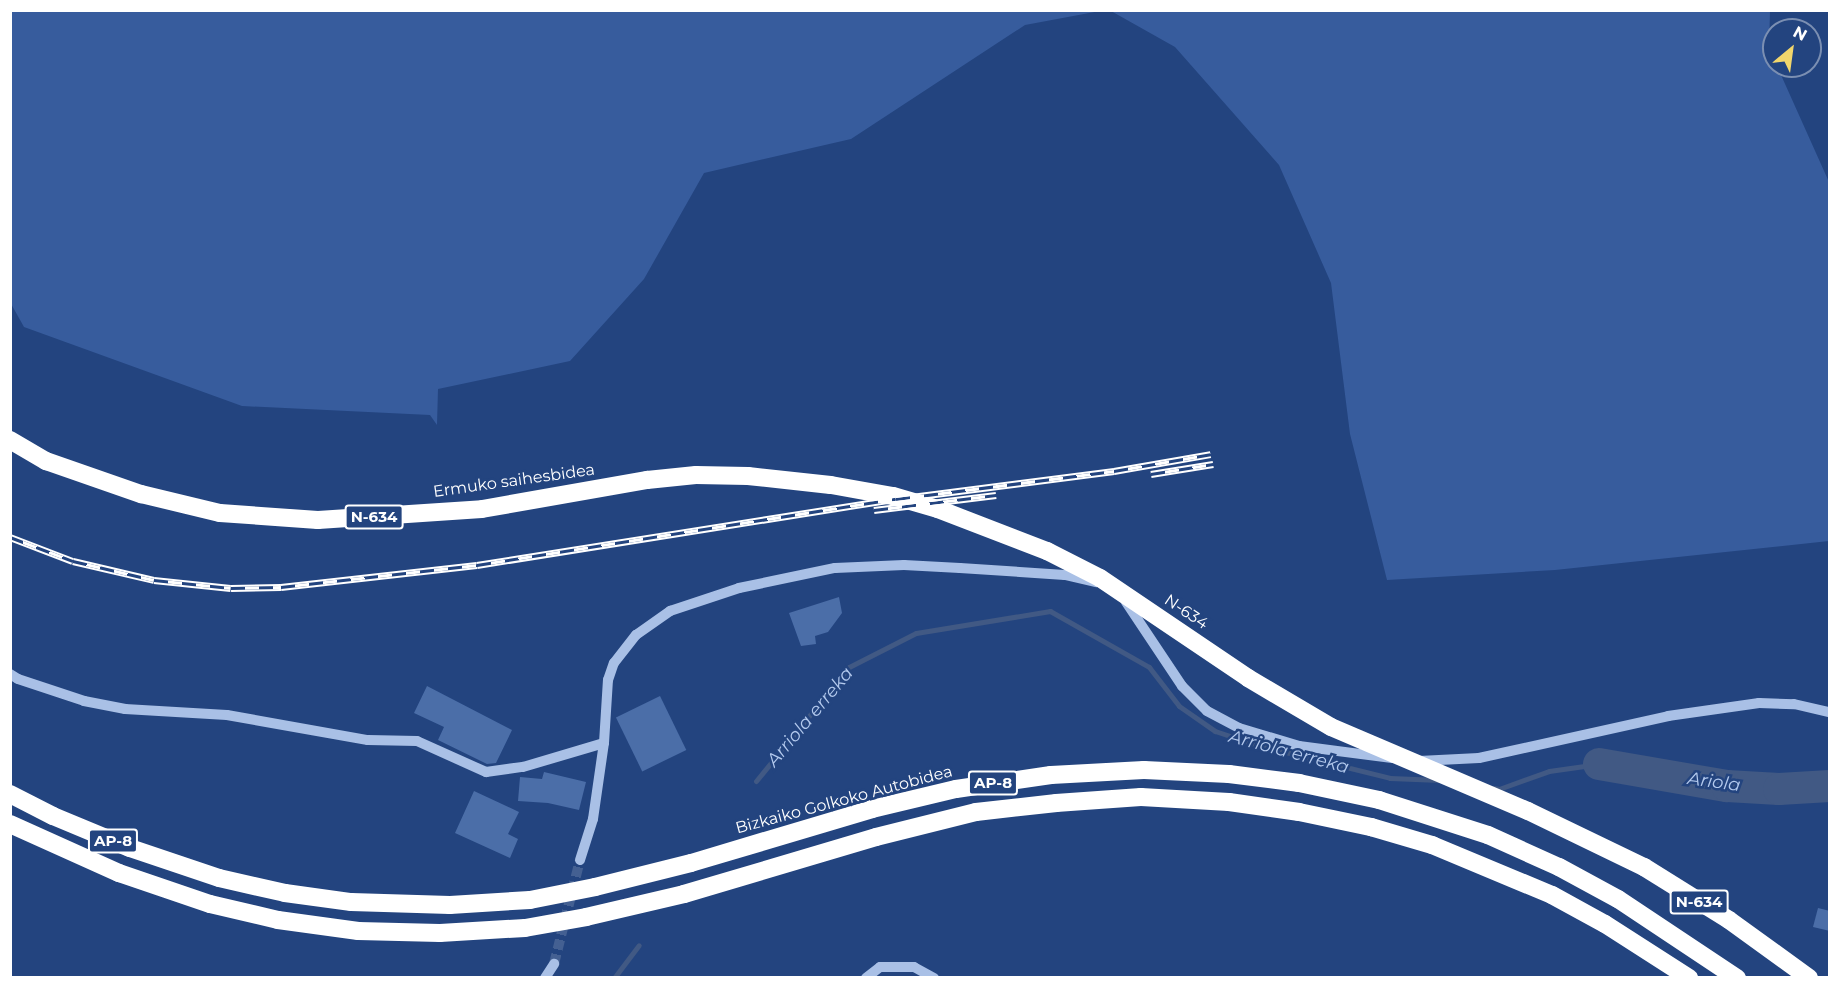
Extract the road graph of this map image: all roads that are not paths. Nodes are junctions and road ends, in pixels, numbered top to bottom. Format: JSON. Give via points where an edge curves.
{"nodes":[{"id":1,"x":10,"y":440,"type":"edge"},
{"id":2,"x":748,"y":476,"type":"joint"},
{"id":3,"x":10,"y":674,"type":"edge"},
{"id":4,"x":1830,"y":712,"type":"edge"},
{"id":5,"x":604,"y":743,"type":"junction"},
{"id":6,"x":10,"y":794,"type":"edge"},
{"id":7,"x":10,"y":824,"type":"edge"},
{"id":8,"x":580,"y":860,"type":"tunnel mouth"},
{"id":9,"x":554,"y":964,"type":"tunnel mouth"},
{"id":10,"x":545,"y":978,"type":"edge"},
{"id":11,"x":866,"y":978,"type":"edge"},
{"id":12,"x":934,"y":978,"type":"edge"},
{"id":13,"x":1689,"y":978,"type":"edge"},
{"id":14,"x":1737,"y":978,"type":"edge"},
{"id":15,"x":1809,"y":978,"type":"edge"}],
"edges":[{"from":1,"to":2,"type":"highway","name":"Ermuko saihesbidea","number":"N-634","via":[[46,461],[141,494],[220,513],[318,520],[482,509],[647,480],[696,475]]},
{"from":2,"to":15,"type":"highway","name":"N-634","number":"N-634","via":[[893,496],[1047,551],[1100,578],[1248,678],[1330,727],[1583,836],[1653,873],[1729,920]]},
{"from":3,"to":5,"type":"street","via":[[84,700],[125,709],[227,715],[368,740],[417,741],[486,772],[523,767]]},
{"from":4,"to":5,"type":"street","via":[[1782,704],[1725,707],[1479,758],[1416,761],[1320,749],[1239,728],[1207,711],[1182,686],[1128,603],[1104,584],[1065,575],[904,565],[835,568],[739,588],[670,611],[636,635],[614,663],[608,680]]},
{"from":5,"to":8,"type":"street","via":[[593,819]]},
{"from":6,"to":14,"type":"highway","name":"Bizkaiko Golkoko Autobidea","number":"AP-8","via":[[130,848],[219,878],[351,902],[450,905],[530,900],[595,887],[956,789],[1051,775],[1132,770],[1229,774],[1299,783],[1379,800],[1488,835],[1618,899]]},
{"from":7,"to":13,"type":"highway","number":"AP-8","via":[[119,873],[210,904],[278,920],[358,931],[440,933],[525,928],[586,917],[684,894],[976,812],[1141,797],[1229,802],[1371,827],[1451,852],[1552,895]]},
{"from":9,"to":10,"type":"street"},
{"from":11,"to":12,"type":"street","via":[[880,968],[914,967]]}]}
